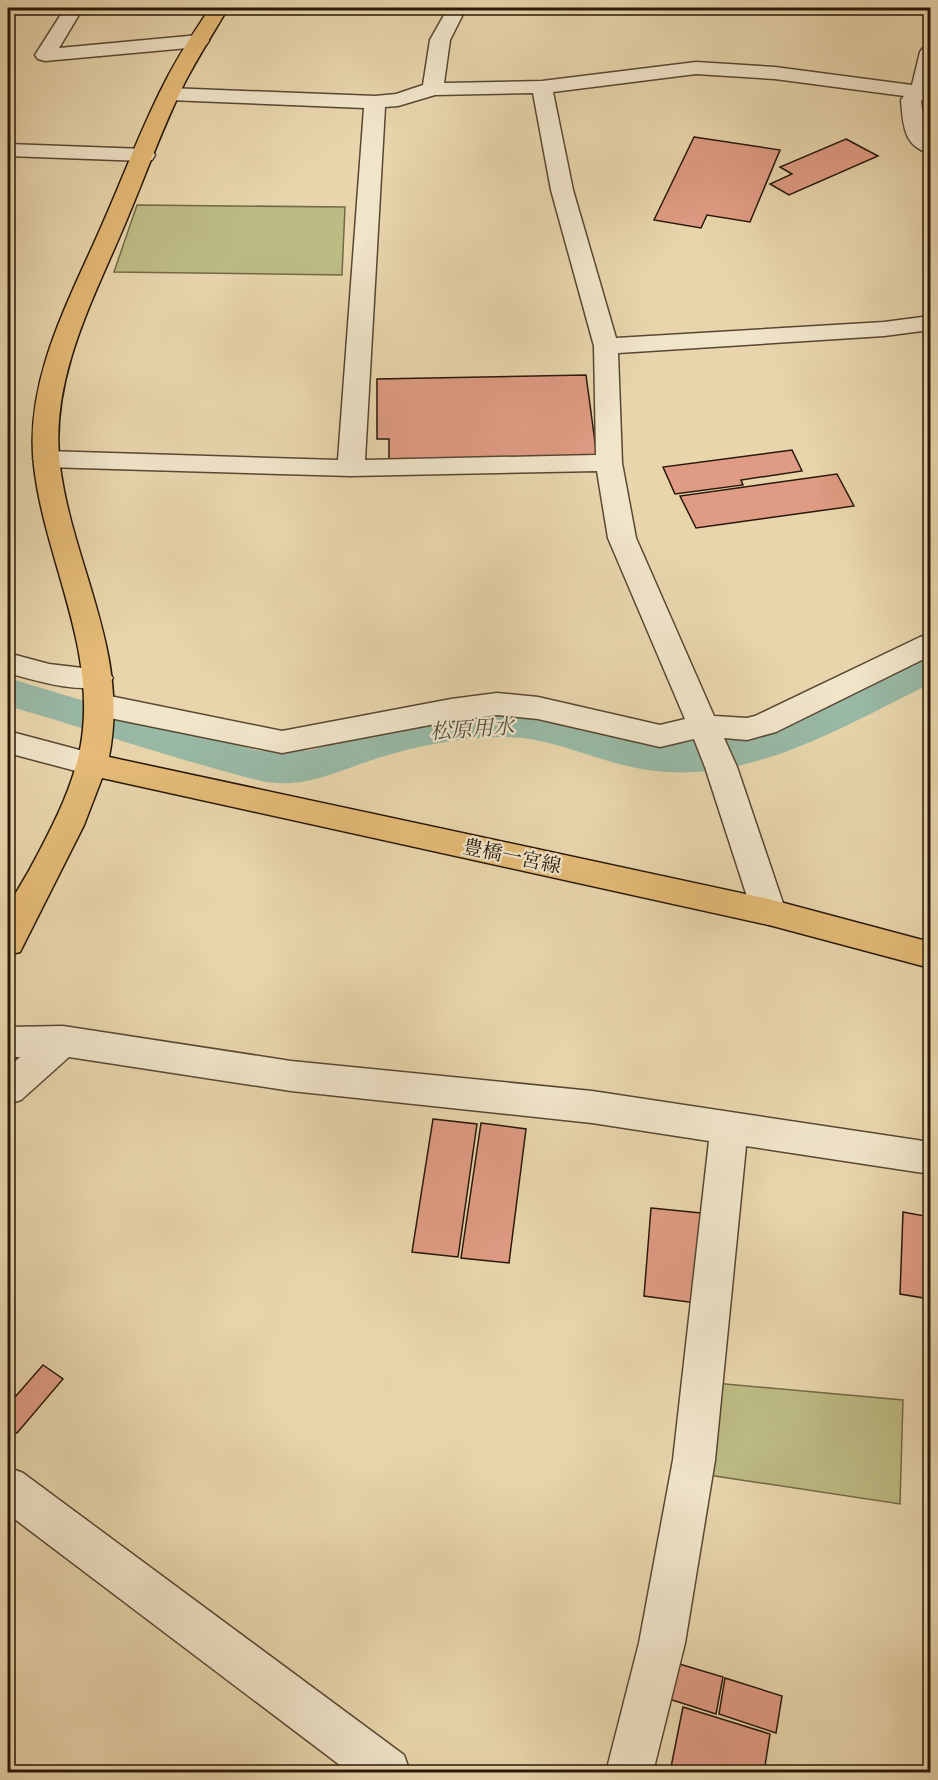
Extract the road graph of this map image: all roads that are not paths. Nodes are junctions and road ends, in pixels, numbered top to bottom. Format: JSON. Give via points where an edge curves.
{"nodes":[{"id":1,"x":78,"y":8,"type":"edge"},
{"id":2,"x":219,"y":8,"type":"edge"},
{"id":3,"x":457,"y":8,"type":"edge"},
{"id":4,"x":199,"y":41,"type":"junction"},
{"id":5,"x":930,"y":52,"type":"edge"},
{"id":6,"x":542,"y":87,"type":"junction"},
{"id":7,"x":433,"y":89,"type":"junction"},
{"id":8,"x":925,"y":91,"type":"edge"},
{"id":9,"x":169,"y":94,"type":"junction"},
{"id":10,"x":375,"y":102,"type":"junction"},
{"id":11,"x":930,"y":147,"type":"edge"},
{"id":12,"x":8,"y":150,"type":"edge"},
{"id":13,"x":144,"y":155,"type":"junction"},
{"id":14,"x":930,"y":323,"type":"edge"},
{"id":15,"x":606,"y":346,"type":"junction"},
{"id":16,"x":46,"y":459,"type":"junction"},
{"id":17,"x":609,"y":463,"type":"junction"},
{"id":18,"x":351,"y":468,"type":"junction"},
{"id":19,"x":930,"y":644,"type":"edge"},
{"id":20,"x":8,"y":663,"type":"edge"},
{"id":21,"x":99,"y":704,"type":"junction"},
{"id":22,"x":8,"y":742,"type":"edge"},
{"id":23,"x":711,"y":744,"type":"junction"},
{"id":24,"x":91,"y":764,"type":"junction"},
{"id":25,"x":769,"y":912,"type":"junction"},
{"id":26,"x":8,"y":942,"type":"edge"},
{"id":27,"x":930,"y":955,"type":"edge"},
{"id":28,"x":63,"y":1041,"type":"junction"},
{"id":29,"x":8,"y":1042,"type":"edge"},
{"id":30,"x":8,"y":1089,"type":"edge"},
{"id":31,"x":729,"y":1127,"type":"junction"},
{"id":32,"x":930,"y":1158,"type":"edge"},
{"id":33,"x":8,"y":1488,"type":"edge"},
{"id":34,"x":387,"y":1773,"type":"edge"},
{"id":35,"x":630,"y":1773,"type":"edge"}],
"edges":[{"from":1,"to":4,"type":"street","via":[[74,8],[45,55]]},
{"from":2,"to":4,"type":"main road"},
{"from":3,"to":7,"type":"street","via":[[440,40]]},
{"from":4,"to":9,"type":"main road"},
{"from":5,"to":8,"type":"street"},
{"from":6,"to":7,"type":"street"},
{"from":6,"to":8,"type":"street","via":[[696,68],[776,73]]},
{"from":6,"to":15,"type":"street","via":[[562,190]]},
{"from":7,"to":10,"type":"street"},
{"from":8,"to":11,"type":"street","via":[[910,100],[915,134]]},
{"from":9,"to":10,"type":"street"},
{"from":9,"to":13,"type":"main road"},
{"from":10,"to":18,"type":"street"},
{"from":12,"to":13,"type":"street"},
{"from":13,"to":16,"type":"main road","via":[[62,344],[48,399]]},
{"from":14,"to":15,"type":"street"},
{"from":15,"to":17,"type":"street"},
{"from":16,"to":18,"type":"street"},
{"from":16,"to":21,"type":"main road","via":[[55,516]]},
{"from":17,"to":18,"type":"street"},
{"from":17,"to":23,"type":"street","via":[[622,538]]},
{"from":19,"to":23,"type":"street","via":[[765,724]]},
{"from":20,"to":21,"type":"street","via":[[50,674]]},
{"from":21,"to":23,"type":"street","via":[[282,742],[497,704],[538,708]]},
{"from":21,"to":24,"type":"main road"},
{"from":22,"to":24,"type":"street"},
{"from":23,"to":25,"type":"street"},
{"from":24,"to":25,"type":"main road","name":"豊橋一宮線"},
{"from":24,"to":26,"type":"main road","via":[[75,809]]},
{"from":25,"to":27,"type":"main road","name":"豊橋一宮線"},
{"from":28,"to":29,"type":"street"},
{"from":28,"to":30,"type":"street"},
{"from":28,"to":31,"type":"street","via":[[291,1077],[592,1107]]},
{"from":31,"to":32,"type":"street"},
{"from":31,"to":35,"type":"street","via":[[694,1460],[662,1643]]},
{"from":33,"to":34,"type":"street"}]}
